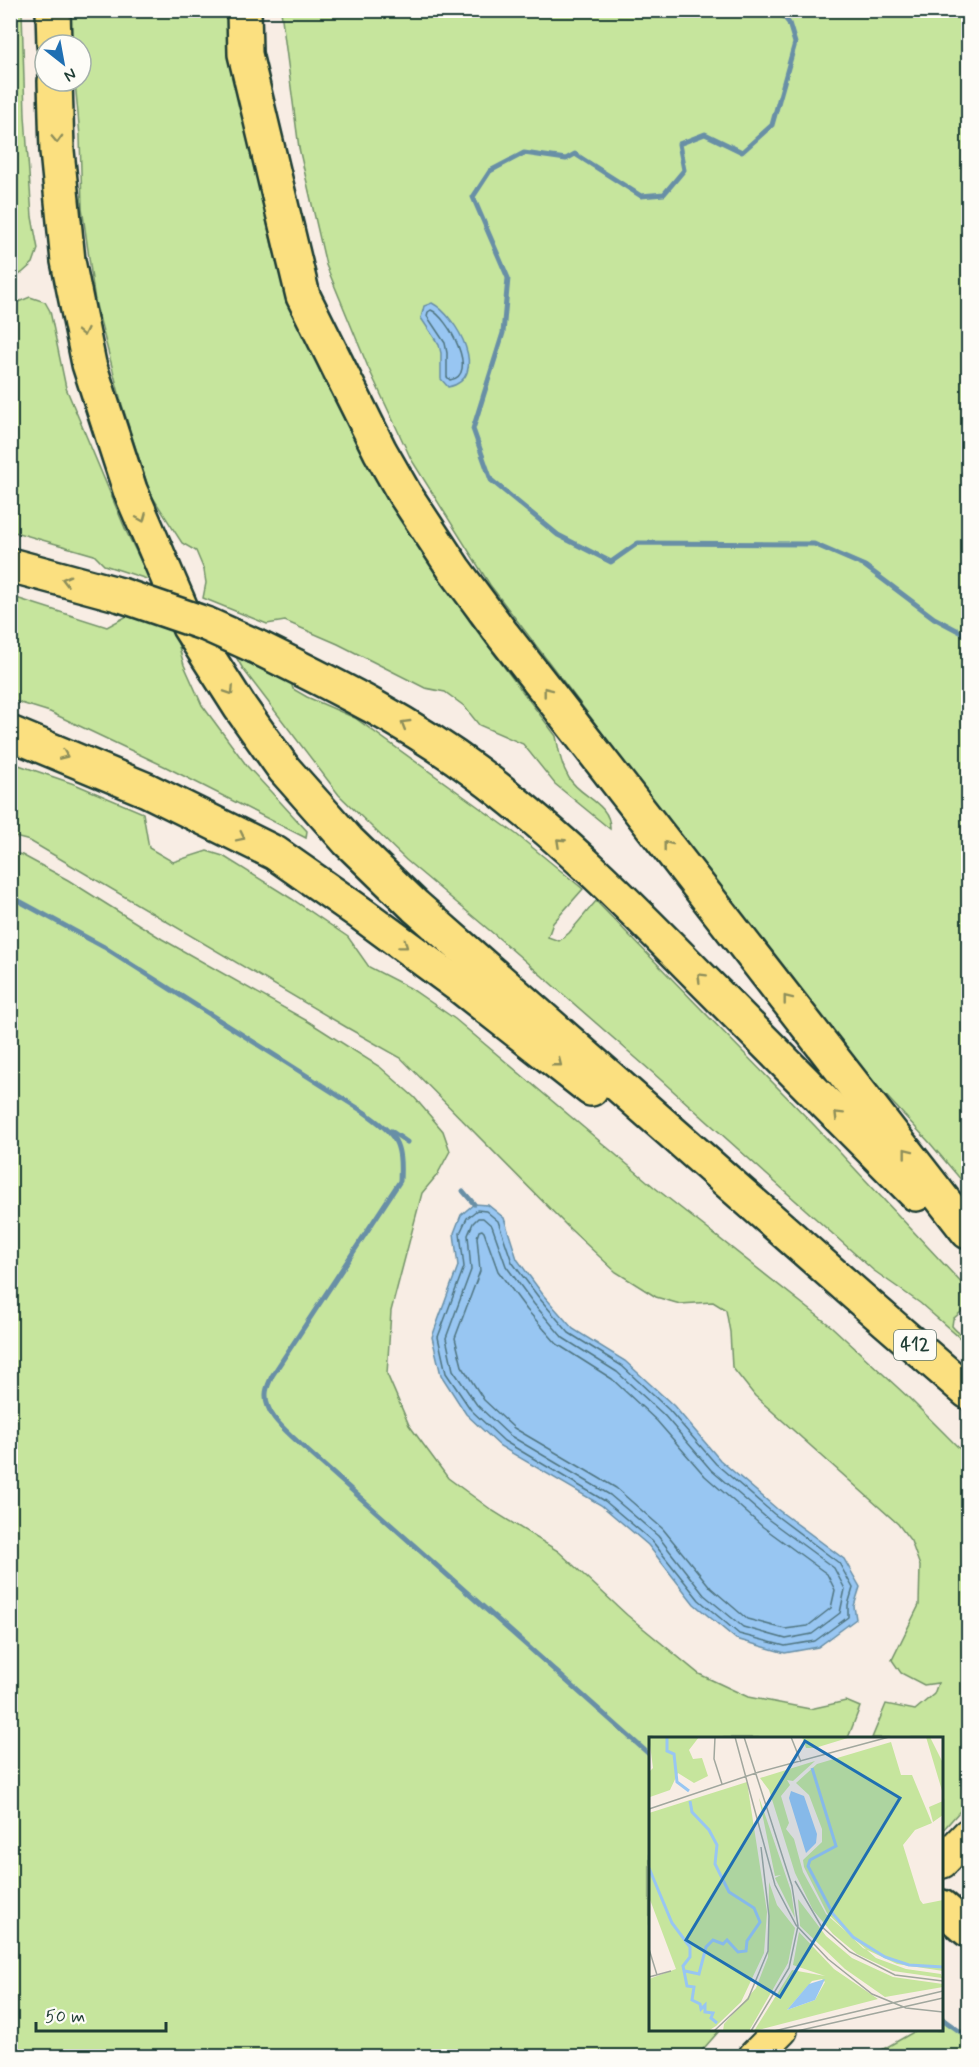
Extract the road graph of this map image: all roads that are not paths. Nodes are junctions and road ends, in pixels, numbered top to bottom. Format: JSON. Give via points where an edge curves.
{"nodes":[{"id":1,"x":53,"y":10,"type":"edge"},
{"id":2,"x":244,"y":10,"type":"edge"},
{"id":3,"x":54,"y":33,"type":"edge"},
{"id":4,"x":55,"y":93,"type":"edge"},
{"id":5,"x":10,"y":565,"type":"edge"},
{"id":6,"x":10,"y":733,"type":"edge"},
{"id":7,"x":969,"y":1232,"type":"edge"},
{"id":8,"x":969,"y":1246,"type":"edge"},
{"id":9,"x":861,"y":1299,"type":"junction"},
{"id":10,"x":969,"y":1392,"type":"edge"},
{"id":11,"x":969,"y":1835,"type":"edge"},
{"id":12,"x":943,"y":1861,"type":"edge"},
{"id":13,"x":943,"y":1908,"type":"edge"},
{"id":14,"x":969,"y":1930,"type":"edge"},
{"id":15,"x":780,"y":2031,"type":"edge"},
{"id":16,"x":755,"y":2056,"type":"edge"}],
"edges":[{"from":1,"to":3,"type":"highway"},
{"from":7,"to":2,"type":"highway","one_way":true,"via":[[503,635],[404,493],[303,296],[245,54]]},
{"from":4,"to":9,"type":"highway","one_way":true,"via":[[68,261],[89,364],[130,490],[189,627],[240,707],[284,769],[348,841],[415,906]]},
{"from":8,"to":5,"type":"highway","one_way":true,"bridge":true,"via":[[647,924],[549,831],[478,773],[364,699],[257,646],[121,595]]},
{"from":6,"to":9,"type":"highway","one_way":true,"via":[[147,790],[275,853],[461,987]]},
{"from":9,"to":10,"type":"highway","number":"412"},
{"from":11,"to":12,"type":"main road"},
{"from":13,"to":14,"type":"highway"},
{"from":15,"to":16,"type":"main road"}]}
